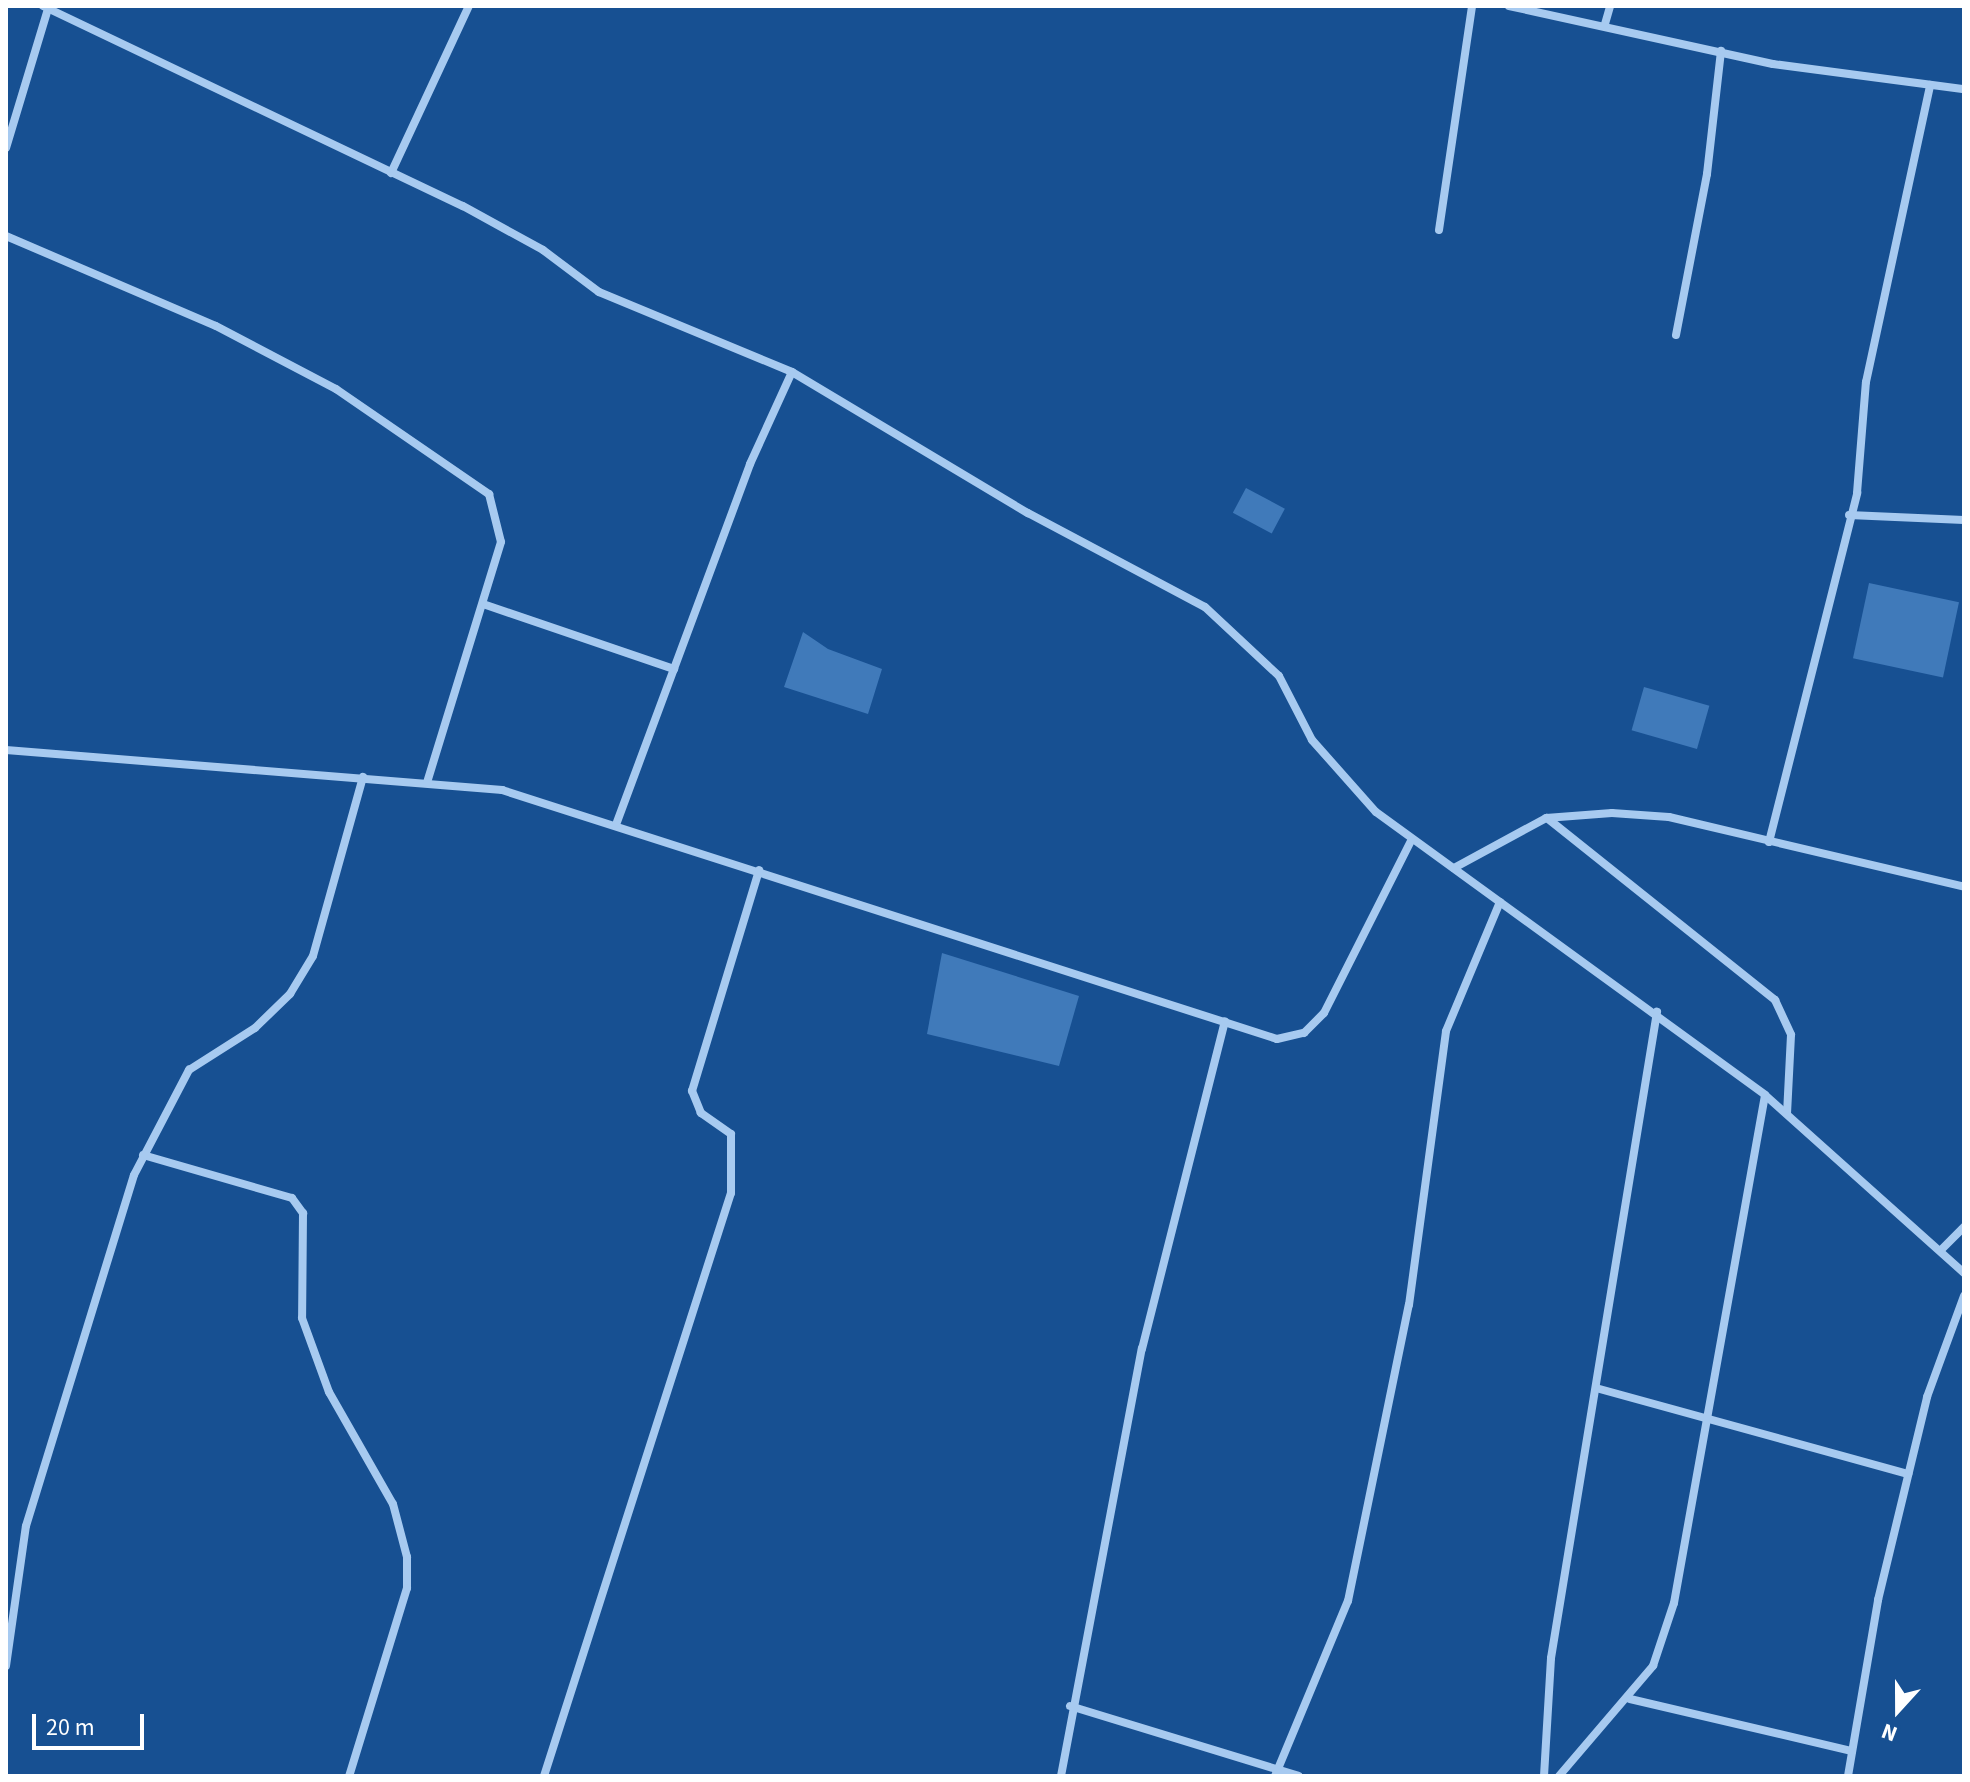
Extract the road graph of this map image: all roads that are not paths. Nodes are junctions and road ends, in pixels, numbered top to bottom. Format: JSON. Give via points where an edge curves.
{"nodes":[{"id":1,"x":469,"y":6,"type":"edge"},
{"id":2,"x":1472,"y":6,"type":"edge"},
{"id":3,"x":1509,"y":6,"type":"edge"},
{"id":4,"x":1610,"y":6,"type":"edge"},
{"id":5,"x":46,"y":8,"type":"edge"},
{"id":6,"x":1605,"y":24,"type":"junction"},
{"id":7,"x":1721,"y":51,"type":"junction"},
{"id":8,"x":1930,"y":85,"type":"junction"},
{"id":9,"x":1964,"y":89,"type":"edge"},
{"id":10,"x":6,"y":148,"type":"edge"},
{"id":11,"x":391,"y":173,"type":"junction"},
{"id":12,"x":1439,"y":230,"type":"dead end"},
{"id":13,"x":6,"y":236,"type":"edge"},
{"id":14,"x":1676,"y":335,"type":"dead end"},
{"id":15,"x":792,"y":372,"type":"junction"},
{"id":16,"x":1849,"y":515,"type":"junction"},
{"id":17,"x":1964,"y":520,"type":"edge"},
{"id":18,"x":483,"y":604,"type":"junction"},
{"id":19,"x":674,"y":669,"type":"junction"},
{"id":20,"x":6,"y":750,"type":"edge"},
{"id":21,"x":363,"y":777,"type":"junction"},
{"id":22,"x":428,"y":780,"type":"junction"},
{"id":23,"x":1546,"y":818,"type":"junction"},
{"id":24,"x":617,"y":822,"type":"junction"},
{"id":25,"x":1412,"y":839,"type":"junction"},
{"id":26,"x":1769,"y":842,"type":"junction"},
{"id":27,"x":1454,"y":868,"type":"junction"},
{"id":28,"x":759,"y":870,"type":"junction"},
{"id":29,"x":1964,"y":887,"type":"edge"},
{"id":30,"x":1500,"y":902,"type":"junction"},
{"id":31,"x":1657,"y":1012,"type":"junction"},
{"id":32,"x":1225,"y":1021,"type":"junction"},
{"id":33,"x":1765,"y":1095,"type":"junction"},
{"id":34,"x":1787,"y":1113,"type":"junction"},
{"id":35,"x":143,"y":1155,"type":"junction"},
{"id":36,"x":1964,"y":1227,"type":"edge"},
{"id":37,"x":1941,"y":1250,"type":"junction"},
{"id":38,"x":1964,"y":1273,"type":"edge"},
{"id":39,"x":1964,"y":1296,"type":"edge"},
{"id":40,"x":1596,"y":1388,"type":"junction"},
{"id":41,"x":1707,"y":1416,"type":"junction"},
{"id":42,"x":1908,"y":1474,"type":"junction"},
{"id":43,"x":6,"y":1666,"type":"edge"},
{"id":44,"x":1630,"y":1699,"type":"junction"},
{"id":45,"x":1070,"y":1706,"type":"junction"},
{"id":46,"x":1852,"y":1751,"type":"junction"},
{"id":47,"x":1276,"y":1773,"type":"edge"},
{"id":48,"x":349,"y":1776,"type":"edge"},
{"id":49,"x":544,"y":1776,"type":"edge"},
{"id":50,"x":1061,"y":1776,"type":"edge"},
{"id":51,"x":1299,"y":1776,"type":"edge"},
{"id":52,"x":1544,"y":1776,"type":"edge"},
{"id":53,"x":1559,"y":1776,"type":"edge"},
{"id":54,"x":1848,"y":1776,"type":"edge"}],
"edges":[{"from":1,"to":11,"type":"street"},
{"from":2,"to":12,"type":"street"},
{"from":3,"to":6,"type":"street"},
{"from":4,"to":6,"type":"street"},
{"from":5,"to":10,"type":"street"},
{"from":5,"to":11,"type":"street"},
{"from":6,"to":7,"type":"street"},
{"from":7,"to":8,"type":"street"},
{"from":7,"to":14,"type":"street","via":[[1707,174]]},
{"from":8,"to":9,"type":"street"},
{"from":8,"to":16,"type":"street","via":[[1866,382],[1857,493]]},
{"from":11,"to":15,"type":"street","via":[[543,250],[599,292]]},
{"from":13,"to":18,"type":"street","via":[[229,333],[336,389],[473,481],[496,506],[501,542]]},
{"from":15,"to":19,"type":"street","via":[[750,464]]},
{"from":15,"to":25,"type":"street","via":[[1028,513],[1205,607],[1279,676],[1312,740],[1347,783]]},
{"from":16,"to":17,"type":"street"},
{"from":16,"to":26,"type":"street","via":[[1800,741]]},
{"from":18,"to":19,"type":"street"},
{"from":18,"to":22,"type":"street"},
{"from":19,"to":24,"type":"street"},
{"from":20,"to":21,"type":"street","via":[[132,765]]},
{"from":21,"to":22,"type":"street"},
{"from":21,"to":35,"type":"street","via":[[313,956],[290,994],[255,1028],[189,1070]]},
{"from":22,"to":24,"type":"street","via":[[502,790]]},
{"from":23,"to":26,"type":"street","via":[[1612,813],[1669,817]]},
{"from":23,"to":27,"type":"street"},
{"from":23,"to":34,"type":"street","via":[[1775,1000],[1791,1035]]},
{"from":24,"to":28,"type":"street"},
{"from":25,"to":27,"type":"street"},
{"from":25,"to":32,"type":"street","via":[[1324,1013],[1304,1033],[1277,1039]]},
{"from":26,"to":29,"type":"street"},
{"from":27,"to":30,"type":"street"},
{"from":28,"to":32,"type":"street"},
{"from":28,"to":49,"type":"street","via":[[692,1091],[701,1113],[731,1134],[731,1193]]},
{"from":30,"to":31,"type":"street"},
{"from":30,"to":47,"type":"street","via":[[1446,1031],[1409,1305],[1356,1573]]},
{"from":31,"to":33,"type":"street"},
{"from":31,"to":40,"type":"street"},
{"from":32,"to":45,"type":"street","via":[[1142,1349]]},
{"from":33,"to":34,"type":"street"},
{"from":33,"to":41,"type":"street"},
{"from":34,"to":37,"type":"street"},
{"from":35,"to":43,"type":"street","via":[[26,1526]]},
{"from":35,"to":48,"type":"street","via":[[292,1198],[303,1213],[302,1318],[329,1392],[393,1504],[407,1557],[407,1588]]},
{"from":36,"to":37,"type":"street"},
{"from":37,"to":38,"type":"street"},
{"from":39,"to":42,"type":"street","via":[[1927,1397]]},
{"from":40,"to":41,"type":"street"},
{"from":40,"to":52,"type":"street","via":[[1551,1658]]},
{"from":41,"to":42,"type":"street"},
{"from":41,"to":44,"type":"street","via":[[1674,1603],[1653,1666]]},
{"from":42,"to":46,"type":"street"},
{"from":44,"to":46,"type":"street"},
{"from":44,"to":53,"type":"street"},
{"from":45,"to":47,"type":"street"},
{"from":45,"to":50,"type":"street"},
{"from":46,"to":54,"type":"street"},
{"from":47,"to":51,"type":"street"}]}
